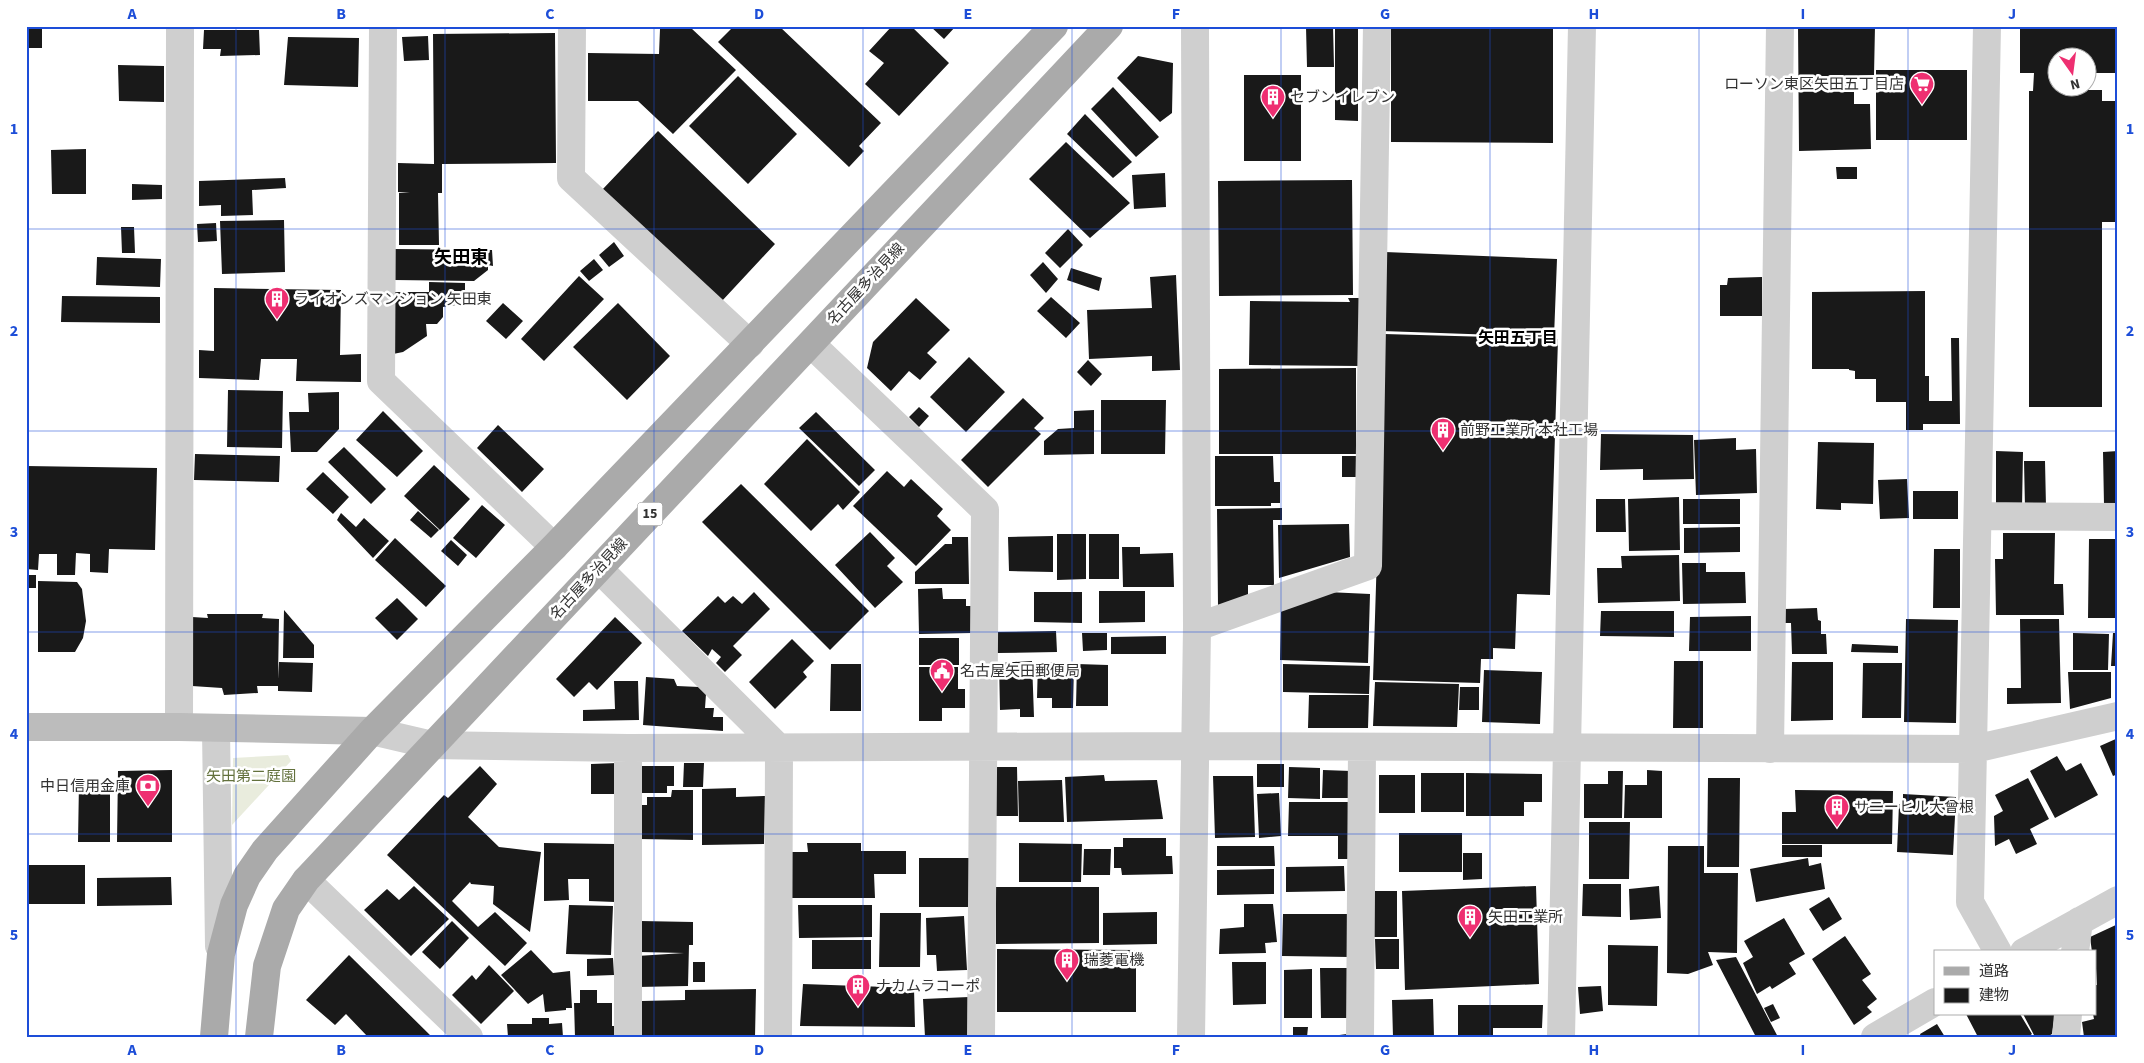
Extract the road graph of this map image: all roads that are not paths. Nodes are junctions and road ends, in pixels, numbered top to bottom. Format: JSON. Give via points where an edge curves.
{"nodes":[{"id":1,"x":180,"y":26,"type":"edge"},
{"id":2,"x":383,"y":26,"type":"edge"},
{"id":3,"x":572,"y":26,"type":"edge"},
{"id":4,"x":1054,"y":26,"type":"edge"},
{"id":5,"x":1109,"y":26,"type":"edge"},
{"id":6,"x":1195,"y":26,"type":"edge"},
{"id":7,"x":1377,"y":26,"type":"edge"},
{"id":8,"x":1582,"y":26,"type":"edge"},
{"id":9,"x":1780,"y":26,"type":"edge"},
{"id":10,"x":1987,"y":26,"type":"edge"},
{"id":11,"x":750,"y":344,"type":"junction"},
{"id":12,"x":811,"y":344,"type":"junction"},
{"id":13,"x":1978,"y":516,"type":"junction"},
{"id":14,"x":2118,"y":517,"type":"edge"},
{"id":15,"x":554,"y":547,"type":"junction"},
{"id":16,"x":599,"y":568,"type":"junction"},
{"id":17,"x":1197,"y":627,"type":"junction"},
{"id":18,"x":2118,"y":716,"type":"edge"},
{"id":19,"x":26,"y":727,"type":"edge"},
{"id":20,"x":180,"y":727,"type":"junction"},
{"id":21,"x":216,"y":729,"type":"junction"},
{"id":22,"x":372,"y":731,"type":"junction"},
{"id":23,"x":432,"y":745,"type":"junction"},
{"id":24,"x":1194,"y":746,"type":"junction"},
{"id":25,"x":1362,"y":747,"type":"junction"},
{"id":26,"x":628,"y":748,"type":"junction"},
{"id":27,"x":780,"y":748,"type":"junction"},
{"id":28,"x":982,"y":748,"type":"junction"},
{"id":29,"x":1565,"y":748,"type":"junction"},
{"id":30,"x":1770,"y":749,"type":"junction"},
{"id":31,"x":1974,"y":749,"type":"junction"},
{"id":32,"x":306,"y":880,"type":"junction"},
{"id":33,"x":2118,"y":900,"type":"edge"},
{"id":34,"x":2079,"y":921,"type":"junction"},
{"id":35,"x":1997,"y":950,"type":"edge"},
{"id":36,"x":2028,"y":950,"type":"edge"},
{"id":37,"x":2075,"y":950,"type":"edge"},
{"id":38,"x":220,"y":977,"type":"junction"},
{"id":39,"x":1934,"y":1003,"type":"edge"},
{"id":40,"x":2068,"y":1016,"type":"edge"},
{"id":41,"x":214,"y":1037,"type":"edge"},
{"id":42,"x":259,"y":1037,"type":"edge"},
{"id":43,"x":469,"y":1037,"type":"edge"},
{"id":44,"x":628,"y":1037,"type":"edge"},
{"id":45,"x":778,"y":1037,"type":"edge"},
{"id":46,"x":981,"y":1037,"type":"edge"},
{"id":47,"x":1191,"y":1037,"type":"edge"},
{"id":48,"x":1360,"y":1037,"type":"edge"},
{"id":49,"x":1561,"y":1037,"type":"edge"},
{"id":50,"x":1874,"y":1037,"type":"edge"},
{"id":51,"x":2066,"y":1037,"type":"edge"}],
"edges":[{"from":1,"to":20,"type":"street"},
{"from":2,"to":15,"type":"street","via":[[381,381]]},
{"from":3,"to":11,"type":"street","via":[[571,178]]},
{"from":4,"to":11,"type":"main road"},
{"from":5,"to":12,"type":"main road","name":"名古屋多治見線","number":"15"},
{"from":6,"to":17,"type":"street"},
{"from":7,"to":17,"type":"street","via":[[1368,566]]},
{"from":8,"to":29,"type":"street"},
{"from":9,"to":30,"type":"street"},
{"from":10,"to":13,"type":"street"},
{"from":11,"to":15,"type":"main road"},
{"from":12,"to":16,"type":"main road","name":"名古屋多治見線","number":"15"},
{"from":12,"to":28,"type":"street","via":[[984,510]]},
{"from":13,"to":14,"type":"street"},
{"from":13,"to":31,"type":"street"},
{"from":15,"to":22,"type":"main road"},
{"from":16,"to":23,"type":"main road","name":"名古屋多治見線","number":"15"},
{"from":16,"to":27,"type":"street"},
{"from":17,"to":24,"type":"street"},
{"from":18,"to":31,"type":"street"},
{"from":19,"to":20,"type":"street"},
{"from":20,"to":21,"type":"street"},
{"from":21,"to":22,"type":"street"},
{"from":21,"to":38,"type":"street"},
{"from":22,"to":23,"type":"street"},
{"from":22,"to":38,"type":"main road","via":[[265,850],[247,876],[234,905],[221,954]]},
{"from":23,"to":26,"type":"street"},
{"from":23,"to":32,"type":"main road","name":"名古屋多治見線","number":"15"},
{"from":24,"to":25,"type":"street"},
{"from":24,"to":28,"type":"street"},
{"from":24,"to":47,"type":"street"},
{"from":25,"to":29,"type":"street"},
{"from":25,"to":48,"type":"street"},
{"from":26,"to":27,"type":"street"},
{"from":26,"to":44,"type":"street"},
{"from":27,"to":28,"type":"street"},
{"from":27,"to":45,"type":"street"},
{"from":28,"to":46,"type":"street"},
{"from":29,"to":30,"type":"street"},
{"from":29,"to":49,"type":"street"},
{"from":30,"to":31,"type":"street"},
{"from":31,"to":35,"type":"street","via":[[1970,902]]},
{"from":32,"to":42,"type":"main road","name":"名古屋多治見線","number":"15","via":[[286,909],[267,966]]},
{"from":32,"to":43,"type":"street"},
{"from":33,"to":34,"type":"street"},
{"from":34,"to":36,"type":"street"},
{"from":34,"to":37,"type":"street"},
{"from":38,"to":41,"type":"main road"},
{"from":39,"to":50,"type":"street"},
{"from":40,"to":51,"type":"street"}]}
